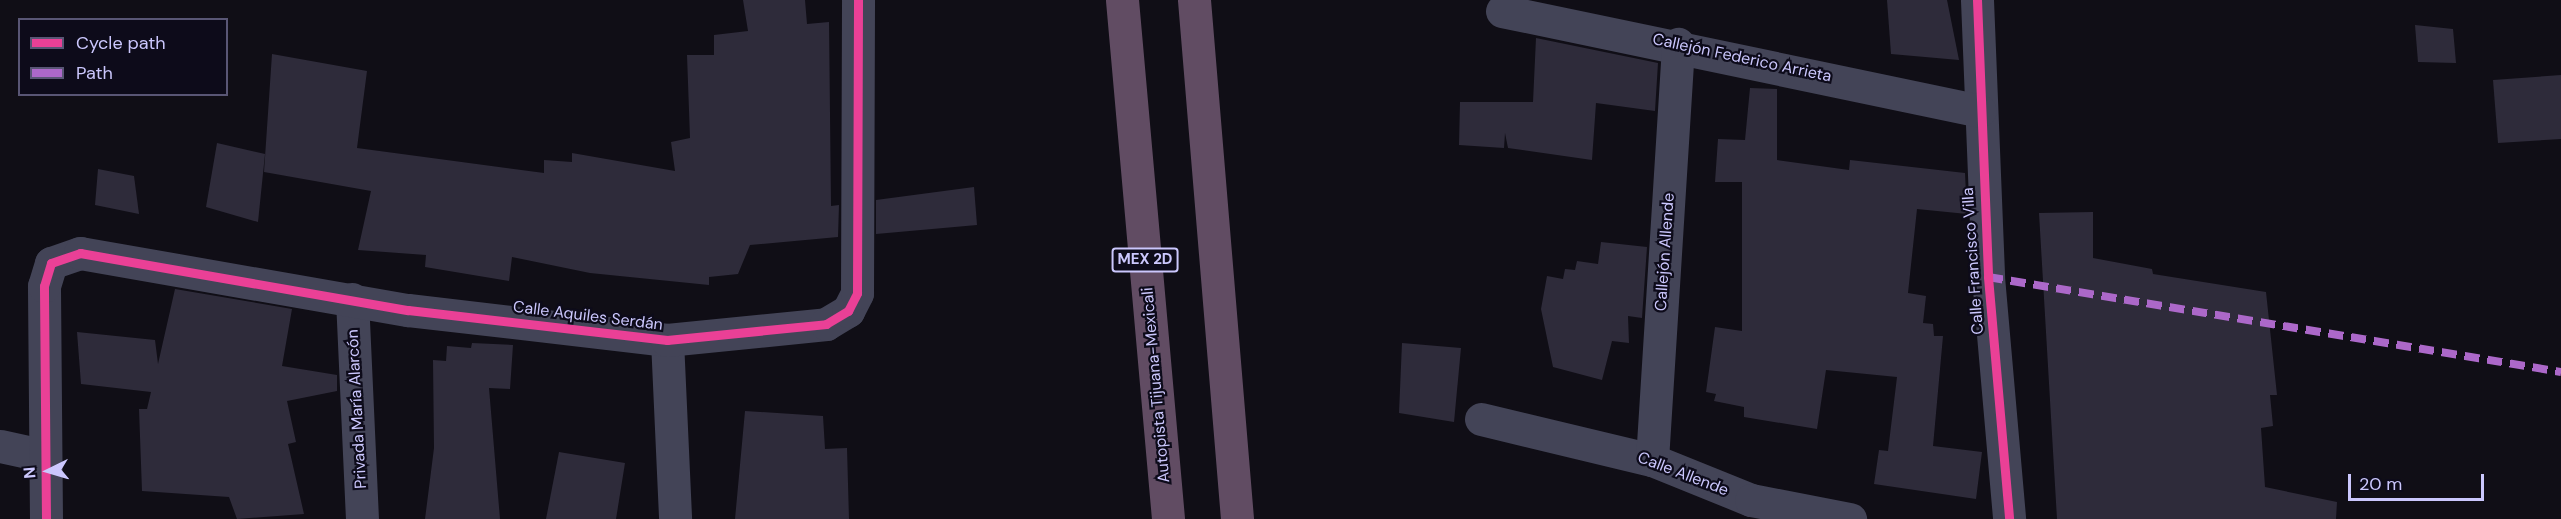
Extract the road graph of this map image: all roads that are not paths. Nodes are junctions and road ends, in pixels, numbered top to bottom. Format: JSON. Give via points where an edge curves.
{"nodes":[{"id":1,"x":858,"y":0,"type":"edge"},
{"id":2,"x":1122,"y":0,"type":"edge"},
{"id":3,"x":1194,"y":0,"type":"edge"},
{"id":4,"x":1977,"y":0,"type":"edge"},
{"id":5,"x":1502,"y":11,"type":"dead end"},
{"id":6,"x":1678,"y":44,"type":"junction"},
{"id":7,"x":1980,"y":111,"type":"junction"},
{"id":8,"x":351,"y":299,"type":"junction"},
{"id":9,"x":667,"y":340,"type":"junction"},
{"id":10,"x":1481,"y":419,"type":"dead end"},
{"id":11,"x":0,"y":446,"type":"edge"},
{"id":12,"x":42,"y":455,"type":"junction"},
{"id":13,"x":1652,"y":460,"type":"junction"},
{"id":14,"x":1751,"y":510,"type":"edge"},
{"id":15,"x":46,"y":519,"type":"edge"},
{"id":16,"x":362,"y":519,"type":"edge"},
{"id":17,"x":675,"y":519,"type":"edge"},
{"id":18,"x":1168,"y":519,"type":"edge"},
{"id":19,"x":1237,"y":519,"type":"edge"},
{"id":20,"x":1850,"y":519,"type":"edge"},
{"id":21,"x":2009,"y":519,"type":"edge"}],
"edges":[{"from":1,"to":9,"type":"street","name":"Calle Aquiles Serdán","via":[[857,293],[848,311],[826,324]]},
{"from":2,"to":18,"type":"highway","name":"Autopista Tijuana-Mexicali","number":"MEX 2D"},
{"from":3,"to":19,"type":"highway"},
{"from":4,"to":7,"type":"street","name":"Calle Francisco Villa"},
{"from":5,"to":6,"type":"street","name":"Callejón Federico Arrieta"},
{"from":6,"to":7,"type":"street","name":"Callejón Federico Arrieta"},
{"from":6,"to":13,"type":"street","name":"Callejón Allende"},
{"from":7,"to":21,"type":"street","name":"Calle Francisco Villa","via":[[1988,277]]},
{"from":8,"to":9,"type":"street","name":"Calle Aquiles Serdán"},
{"from":8,"to":12,"type":"street","name":"Calle Aquiles Serdán","via":[[80,254],[51,263],[44,286]]},
{"from":8,"to":16,"type":"street","name":"Privada María Alarcón"},
{"from":9,"to":17,"type":"street"},
{"from":10,"to":13,"type":"street","name":"Calle Allende"},
{"from":11,"to":12,"type":"street"},
{"from":12,"to":15,"type":"street"},
{"from":13,"to":14,"type":"street","name":"Calle Allende"},
{"from":14,"to":20,"type":"street","name":"Calle Allende"}]}
